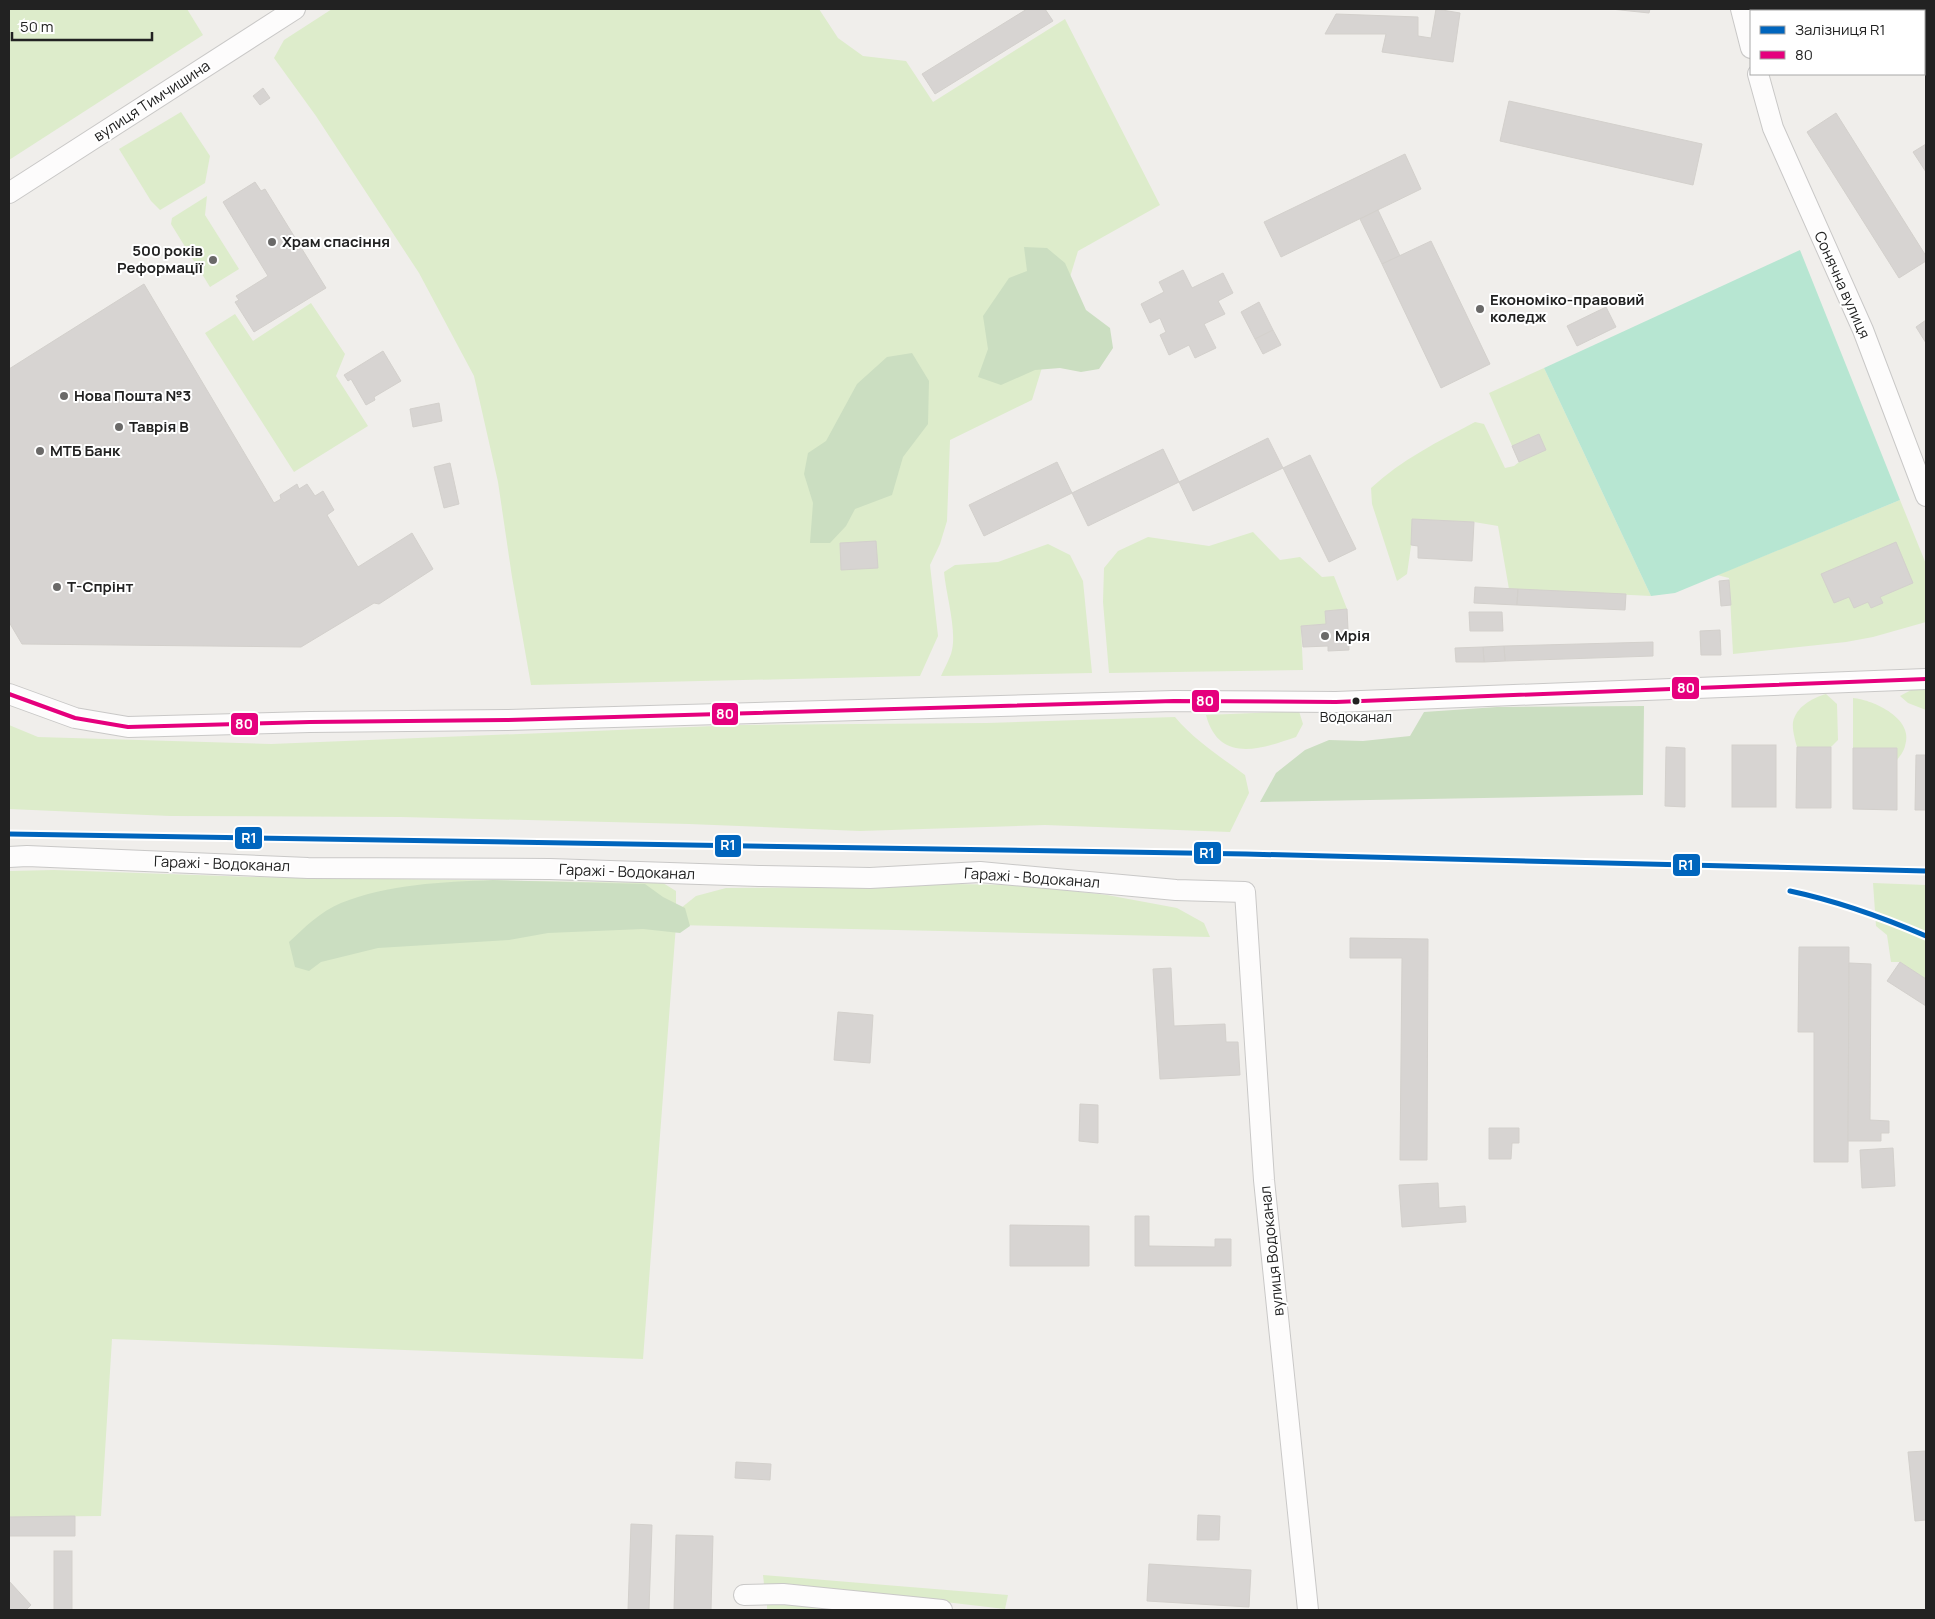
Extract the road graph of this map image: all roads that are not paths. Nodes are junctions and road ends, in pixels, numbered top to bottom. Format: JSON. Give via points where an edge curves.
{"nodes":[{"id":1,"x":295,"y":9,"type":"edge"},
{"id":2,"x":1740,"y":9,"type":"edge"},
{"id":3,"x":1750,"y":44,"type":"edge"},
{"id":4,"x":1758,"y":75,"type":"edge"},
{"id":5,"x":9,"y":192,"type":"edge"},
{"id":6,"x":1926,"y":496,"type":"edge"},
{"id":7,"x":1926,"y":679,"type":"edge"},
{"id":8,"x":9,"y":694,"type":"edge"},
{"id":9,"x":9,"y":858,"type":"edge"},
{"id":10,"x":1245,"y":892,"type":"joint"},
{"id":11,"x":744,"y":1595,"type":"dead end"},
{"id":12,"x":942,"y":1610,"type":"edge"},
{"id":13,"x":1308,"y":1610,"type":"edge"}],
"edges":[{"from":1,"to":5,"type":"street","name":"вулиця Тимчишина"},
{"from":2,"to":3,"type":"street"},
{"from":4,"to":6,"type":"street","name":"Сонячна вулиця","via":[[1773,128],[1863,330]]},
{"from":7,"to":8,"type":"street","via":[[1336,702],[1174,701],[128,727],[75,718]]},
{"from":9,"to":10,"type":"street","name":"Гаражі - Водоканал","via":[[27,856],[308,868],[550,869],[870,878],[980,872],[1176,890]]},
{"from":10,"to":13,"type":"street","name":"вулиця Водоканал","via":[[1264,1180]]},
{"from":11,"to":12,"type":"street","via":[[783,1594]]}]}
